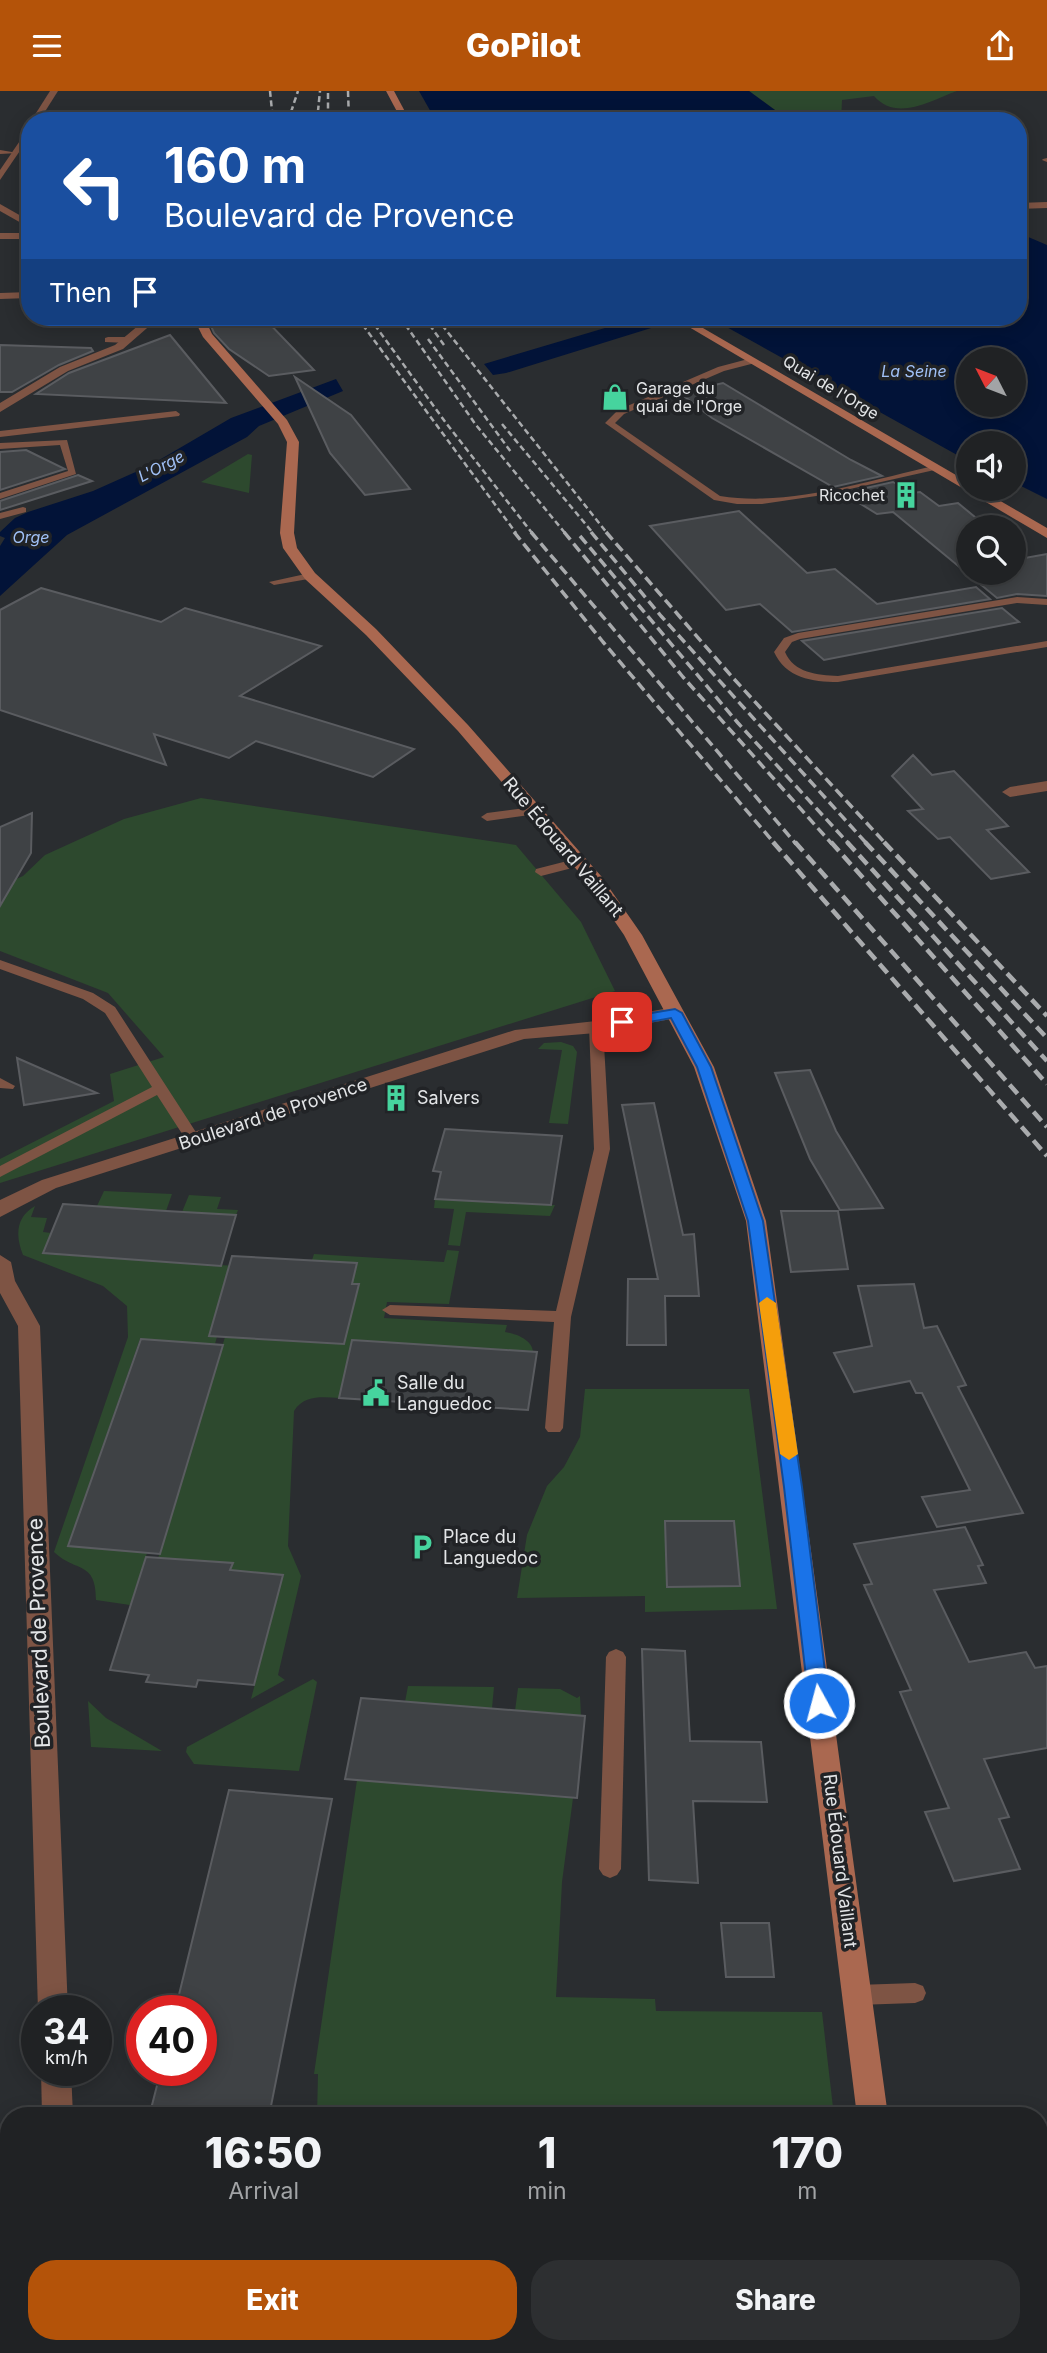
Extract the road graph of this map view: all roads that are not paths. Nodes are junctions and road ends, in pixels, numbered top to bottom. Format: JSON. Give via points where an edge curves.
{"nodes":[{"id":1,"x":54,"y":91,"type":"edge"},
{"id":2,"x":390,"y":91,"type":"edge"},
{"id":3,"x":41,"y":112,"type":"edge"},
{"id":4,"x":401,"y":112,"type":"edge"},
{"id":5,"x":21,"y":143,"type":"edge"},
{"id":6,"x":0,"y":152,"type":"edge"},
{"id":7,"x":15,"y":153,"type":"junction"},
{"id":8,"x":1,"y":173,"type":"edge"},
{"id":9,"x":1047,"y":205,"type":"edge"},
{"id":10,"x":1027,"y":206,"type":"edge"},
{"id":11,"x":0,"y":207,"type":"edge"},
{"id":12,"x":21,"y":220,"type":"edge"},
{"id":13,"x":0,"y":236,"type":"edge"},
{"id":14,"x":21,"y":236,"type":"edge"},
{"id":15,"x":21,"y":295,"type":"edge"},
{"id":16,"x":0,"y":296,"type":"edge"},
{"id":17,"x":139,"y":326,"type":"edge"},
{"id":18,"x":189,"y":326,"type":"edge"},
{"id":19,"x":202,"y":326,"type":"edge"},
{"id":20,"x":693,"y":326,"type":"edge"},
{"id":21,"x":204,"y":330,"type":"junction"},
{"id":22,"x":108,"y":340,"type":"dead end"},
{"id":23,"x":128,"y":340,"type":"junction"},
{"id":24,"x":752,"y":361,"type":"junction"},
{"id":25,"x":695,"y":380,"type":"junction"},
{"id":26,"x":707,"y":386,"type":"dead end"},
{"id":27,"x":0,"y":408,"type":"edge"},
{"id":28,"x":176,"y":414,"type":"dead end"},
{"id":29,"x":0,"y":434,"type":"edge"},
{"id":30,"x":0,"y":446,"type":"edge"},
{"id":31,"x":934,"y":469,"type":"junction"},
{"id":32,"x":956,"y":481,"type":"edge"},
{"id":33,"x":0,"y":496,"type":"edge"},
{"id":34,"x":990,"y":501,"type":"edge"},
{"id":35,"x":23,"y":510,"type":"dead end"},
{"id":36,"x":0,"y":516,"type":"edge"},
{"id":37,"x":1047,"y":534,"type":"edge"},
{"id":38,"x":310,"y":576,"type":"junction"},
{"id":39,"x":274,"y":582,"type":"dead end"},
{"id":40,"x":1047,"y":603,"type":"edge"},
{"id":41,"x":1047,"y":643,"type":"edge"},
{"id":42,"x":1047,"y":786,"type":"edge"},
{"id":43,"x":1010,"y":792,"type":"dead end"},
{"id":44,"x":533,"y":811,"type":"junction"},
{"id":45,"x":488,"y":817,"type":"dead end"},
{"id":46,"x":579,"y":863,"type":"junction"},
{"id":47,"x":541,"y":872,"type":"dead end"},
{"id":48,"x":0,"y":964,"type":"edge"},
{"id":49,"x":675,"y":1013,"type":"junction"},
{"id":50,"x":596,"y":1027,"type":"junction"},
{"id":51,"x":160,"y":1088,"type":"junction"},
{"id":52,"x":193,"y":1140,"type":"junction"},
{"id":53,"x":0,"y":1172,"type":"edge"},
{"id":54,"x":0,"y":1208,"type":"edge"},
{"id":55,"x":0,"y":1262,"type":"edge"},
{"id":56,"x":390,"y":1310,"type":"dead end"},
{"id":57,"x":563,"y":1317,"type":"junction"},
{"id":58,"x":554,"y":1427,"type":"dead end"},
{"id":59,"x":616,"y":1657,"type":"dead end"},
{"id":60,"x":610,"y":1868,"type":"dead end"},
{"id":61,"x":915,"y":1993,"type":"dead end"},
{"id":62,"x":52,"y":1995,"type":"edge"},
{"id":63,"x":857,"y":1996,"type":"junction"},
{"id":64,"x":57,"y":2086,"type":"edge"},
{"id":65,"x":58,"y":2107,"type":"edge"},
{"id":66,"x":872,"y":2107,"type":"edge"}],
"edges":[{"from":1,"to":3,"type":"street"},
{"from":2,"to":4,"type":"street"},
{"from":5,"to":7,"type":"street"},
{"from":6,"to":7,"type":"lane"},
{"from":7,"to":8,"type":"street"},
{"from":9,"to":10,"type":"street"},
{"from":11,"to":12,"type":"street"},
{"from":13,"to":14,"type":"street"},
{"from":15,"to":16,"type":"street"},
{"from":17,"to":23,"type":"street"},
{"from":18,"to":21,"type":"street"},
{"from":19,"to":21,"type":"street","name":"Rue Édouard Vaillant"},
{"from":20,"to":24,"type":"street","name":"Quai de l'Orge"},
{"from":21,"to":38,"type":"street","name":"Rue Édouard Vaillant","via":[[283,423],[293,442],[287,533],[290,548]]},
{"from":22,"to":23,"type":"lane"},
{"from":23,"to":27,"type":"street","via":[[64,369]]},
{"from":24,"to":25,"type":"lane"},
{"from":24,"to":31,"type":"street","name":"Quai de l'Orge"},
{"from":25,"to":26,"type":"lane"},
{"from":25,"to":31,"type":"lane","via":[[621,412],[610,423],[717,498],[769,500]]},
{"from":28,"to":29,"type":"lane"},
{"from":30,"to":33,"type":"lane","via":[[64,442],[73,472]]},
{"from":31,"to":32,"type":"street","name":"Quai de l'Orge"},
{"from":34,"to":37,"type":"street","name":"Quai de l'Orge"},
{"from":35,"to":36,"type":"lane"},
{"from":38,"to":39,"type":"lane"},
{"from":38,"to":44,"type":"street","name":"Rue Édouard Vaillant","via":[[463,728]]},
{"from":40,"to":41,"type":"lane","via":[[1017,600],[798,636],[779,652],[793,669],[838,679]]},
{"from":42,"to":43,"type":"street"},
{"from":44,"to":45,"type":"lane"},
{"from":44,"to":46,"type":"street","name":"Rue Édouard Vaillant"},
{"from":46,"to":47,"type":"lane"},
{"from":46,"to":49,"type":"street","name":"Rue Édouard Vaillant","via":[[622,917]]},
{"from":48,"to":51,"type":"lane","via":[[104,1004]]},
{"from":49,"to":50,"type":"street","name":"Boulevard de Provence"},
{"from":49,"to":63,"type":"street","name":"Rue Édouard Vaillant","via":[[704,1067],[755,1221]]},
{"from":50,"to":52,"type":"street","name":"Boulevard de Provence","via":[[523,1034]]},
{"from":50,"to":57,"type":"lane","via":[[602,1149]]},
{"from":51,"to":52,"type":"lane"},
{"from":51,"to":53,"type":"lane"},
{"from":52,"to":54,"type":"street","name":"Boulevard de Provence","via":[[49,1184]]},
{"from":55,"to":62,"type":"street","name":"Boulevard de Provence","via":[[4,1282],[29,1326]]},
{"from":56,"to":57,"type":"lane"},
{"from":57,"to":58,"type":"lane"},
{"from":59,"to":60,"type":"lane"},
{"from":61,"to":63,"type":"lane"},
{"from":63,"to":66,"type":"street","name":"Rue Édouard Vaillant"},
{"from":64,"to":65,"type":"street"}]}
